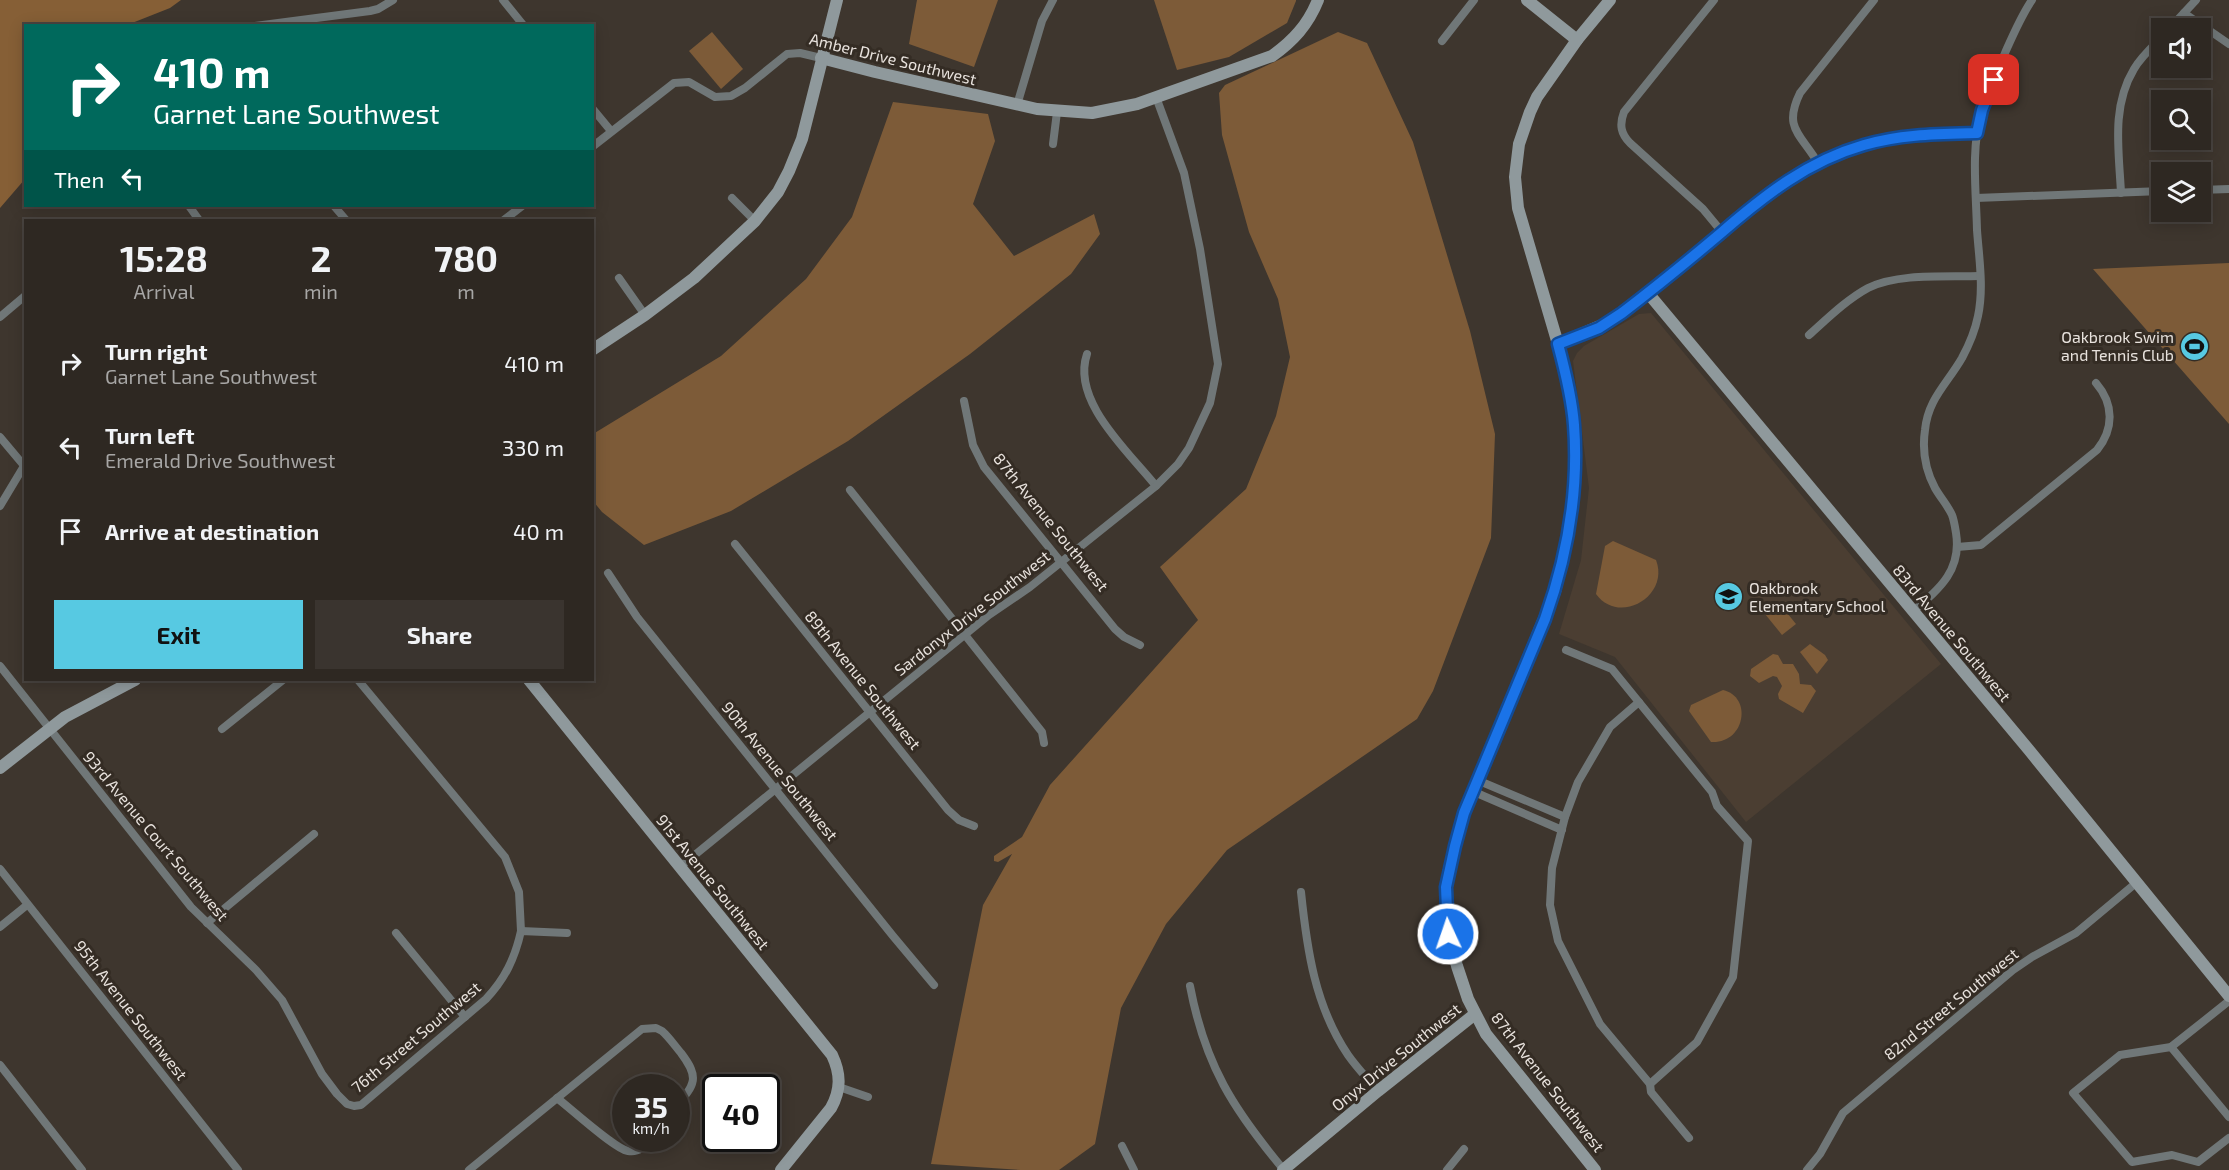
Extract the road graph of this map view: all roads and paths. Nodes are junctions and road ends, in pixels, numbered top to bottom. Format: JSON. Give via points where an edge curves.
{"nodes":[{"id":1,"x":393,"y":0,"type":"edge"},
{"id":2,"x":503,"y":0,"type":"edge"},
{"id":3,"x":837,"y":0,"type":"edge"},
{"id":4,"x":1053,"y":0,"type":"edge"},
{"id":5,"x":1318,"y":0,"type":"edge"},
{"id":6,"x":1474,"y":0,"type":"edge"},
{"id":7,"x":1527,"y":0,"type":"edge"},
{"id":8,"x":1610,"y":0,"type":"edge"},
{"id":9,"x":1714,"y":0,"type":"edge"},
{"id":10,"x":1874,"y":0,"type":"edge"},
{"id":11,"x":2032,"y":0,"type":"edge"},
{"id":12,"x":2196,"y":0,"type":"edge"},
{"id":13,"x":2184,"y":13,"type":"junction"},
{"id":14,"x":2179,"y":18,"type":"edge"},
{"id":15,"x":270,"y":24,"type":"edge"},
{"id":16,"x":522,"y":24,"type":"edge"},
{"id":17,"x":1577,"y":40,"type":"junction"},
{"id":18,"x":1442,"y":41,"type":"dead end"},
{"id":19,"x":2229,"y":44,"type":"edge"},
{"id":20,"x":2151,"y":50,"type":"edge"},
{"id":21,"x":821,"y":58,"type":"junction"},
{"id":22,"x":1156,"y":97,"type":"junction"},
{"id":23,"x":1017,"y":105,"type":"junction"},
{"id":24,"x":594,"y":110,"type":"edge"},
{"id":25,"x":1057,"y":112,"type":"junction"},
{"id":26,"x":611,"y":131,"type":"junction"},
{"id":27,"x":1977,"y":133,"type":"junction"},
{"id":28,"x":1053,"y":144,"type":"dead end"},
{"id":29,"x":594,"y":145,"type":"edge"},
{"id":30,"x":1818,"y":163,"type":"junction"},
{"id":31,"x":2229,"y":189,"type":"edge"},
{"id":32,"x":2211,"y":190,"type":"edge"},
{"id":33,"x":2151,"y":192,"type":"edge"},
{"id":34,"x":2121,"y":193,"type":"junction"},
{"id":35,"x":732,"y":198,"type":"dead end"},
{"id":36,"x":1976,"y":198,"type":"junction"},
{"id":37,"x":335,"y":207,"type":"edge"},
{"id":38,"x":517,"y":207,"type":"edge"},
{"id":39,"x":345,"y":219,"type":"edge"},
{"id":40,"x":505,"y":219,"type":"edge"},
{"id":41,"x":755,"y":221,"type":"junction"},
{"id":42,"x":1722,"y":232,"type":"junction"},
{"id":43,"x":1979,"y":276,"type":"junction"},
{"id":44,"x":619,"y":278,"type":"dead end"},
{"id":45,"x":1648,"y":293,"type":"junction"},
{"id":46,"x":24,"y":297,"type":"edge"},
{"id":47,"x":645,"y":315,"type":"junction"},
{"id":48,"x":0,"y":317,"type":"edge"},
{"id":49,"x":1809,"y":335,"type":"dead end"},
{"id":50,"x":1558,"y":344,"type":"junction"},
{"id":51,"x":594,"y":349,"type":"edge"},
{"id":52,"x":1088,"y":354,"type":"dead end"},
{"id":53,"x":2096,"y":383,"type":"dead end"},
{"id":54,"x":964,"y":401,"type":"dead end"},
{"id":55,"x":0,"y":437,"type":"edge"},
{"id":56,"x":24,"y":466,"type":"edge"},
{"id":57,"x":24,"y":469,"type":"edge"},
{"id":58,"x":1156,"y":486,"type":"junction"},
{"id":59,"x":850,"y":490,"type":"dead end"},
{"id":60,"x":0,"y":506,"type":"edge"},
{"id":61,"x":735,"y":544,"type":"dead end"},
{"id":62,"x":1957,"y":547,"type":"junction"},
{"id":63,"x":1061,"y":562,"type":"junction"},
{"id":64,"x":608,"y":573,"type":"dead end"},
{"id":65,"x":1912,"y":612,"type":"junction"},
{"id":66,"x":964,"y":636,"type":"junction"},
{"id":67,"x":1140,"y":645,"type":"dead end"},
{"id":68,"x":1566,"y":650,"type":"dead end"},
{"id":69,"x":0,"y":666,"type":"edge"},
{"id":70,"x":133,"y":681,"type":"edge"},
{"id":71,"x":282,"y":681,"type":"edge"},
{"id":72,"x":359,"y":681,"type":"edge"},
{"id":73,"x":530,"y":681,"type":"edge"},
{"id":74,"x":1639,"y":702,"type":"junction"},
{"id":75,"x":870,"y":713,"type":"junction"},
{"id":76,"x":49,"y":729,"type":"junction"},
{"id":77,"x":222,"y":729,"type":"dead end"},
{"id":78,"x":1044,"y":743,"type":"dead end"},
{"id":79,"x":0,"y":768,"type":"edge"},
{"id":80,"x":1474,"y":786,"type":"junction"},
{"id":81,"x":776,"y":789,"type":"junction"},
{"id":82,"x":1565,"y":817,"type":"junction"},
{"id":83,"x":974,"y":826,"type":"dead end"},
{"id":84,"x":1562,"y":830,"type":"junction"},
{"id":85,"x":314,"y":834,"type":"dead end"},
{"id":86,"x":680,"y":867,"type":"junction"},
{"id":87,"x":0,"y":869,"type":"edge"},
{"id":88,"x":2136,"y":883,"type":"junction"},
{"id":89,"x":1302,"y":892,"type":"dead end"},
{"id":90,"x":27,"y":905,"type":"junction"},
{"id":91,"x":207,"y":923,"type":"junction"},
{"id":92,"x":0,"y":927,"type":"edge"},
{"id":93,"x":521,"y":931,"type":"junction"},
{"id":94,"x":396,"y":933,"type":"dead end"},
{"id":95,"x":567,"y":933,"type":"dead end"},
{"id":96,"x":934,"y":984,"type":"dead end"},
{"id":97,"x":1190,"y":986,"type":"dead end"},
{"id":98,"x":2229,"y":996,"type":"edge"},
{"id":99,"x":2229,"y":1001,"type":"edge"},
{"id":100,"x":1475,"y":1014,"type":"junction"},
{"id":101,"x":465,"y":1017,"type":"junction"},
{"id":102,"x":2171,"y":1047,"type":"junction"},
{"id":103,"x":0,"y":1065,"type":"edge"},
{"id":104,"x":1650,"y":1084,"type":"junction"},
{"id":105,"x":839,"y":1087,"type":"junction"},
{"id":106,"x":690,"y":1089,"type":"edge"},
{"id":107,"x":1378,"y":1091,"type":"junction"},
{"id":108,"x":868,"y":1097,"type":"dead end"},
{"id":109,"x":556,"y":1098,"type":"junction"},
{"id":110,"x":354,"y":1106,"type":"joint"},
{"id":111,"x":2229,"y":1117,"type":"edge"},
{"id":112,"x":1689,"y":1138,"type":"dead end"},
{"id":113,"x":2229,"y":1138,"type":"edge"},
{"id":114,"x":612,"y":1142,"type":"edge"},
{"id":115,"x":1122,"y":1146,"type":"dead end"},
{"id":116,"x":1464,"y":1149,"type":"dead end"},
{"id":117,"x":82,"y":1170,"type":"edge"},
{"id":118,"x":238,"y":1170,"type":"edge"},
{"id":119,"x":469,"y":1170,"type":"edge"},
{"id":120,"x":781,"y":1170,"type":"edge"},
{"id":121,"x":1134,"y":1170,"type":"edge"},
{"id":122,"x":1284,"y":1170,"type":"edge"},
{"id":123,"x":1448,"y":1170,"type":"edge"},
{"id":124,"x":1595,"y":1170,"type":"edge"},
{"id":125,"x":1807,"y":1170,"type":"edge"}],
"edges":[{"from":1,"to":15,"type":"street","via":[[370,11]]},
{"from":2,"to":16,"type":"street"},
{"from":3,"to":21,"type":"street"},
{"from":4,"to":23,"type":"street","via":[[1042,21]]},
{"from":5,"to":22,"type":"street","name":"Amber Drive Southwest","via":[[1300,32],[1272,56]]},
{"from":6,"to":18,"type":"street"},
{"from":7,"to":17,"type":"street"},
{"from":8,"to":17,"type":"street","name":"Onyx Drive Southwest"},
{"from":9,"to":42,"type":"street","via":[[1624,112],[1622,131]]},
{"from":10,"to":30,"type":"street","via":[[1800,93],[1793,108],[1793,126]]},
{"from":11,"to":27,"type":"street","via":[[1985,99]]},
{"from":12,"to":13,"type":"street"},
{"from":13,"to":14,"type":"street"},
{"from":13,"to":19,"type":"street"},
{"from":17,"to":50,"type":"street","name":"Onyx Drive Southwest","via":[[1530,112],[1519,144],[1515,177],[1518,208]]},
{"from":20,"to":34,"type":"street","via":[[2135,68],[2121,100]]},
{"from":21,"to":23,"type":"street","name":"Amber Drive Southwest"},
{"from":21,"to":26,"type":"street","name":"Amber Drive Southwest","via":[[787,54],[731,96],[716,97],[688,82],[674,83]]},
{"from":21,"to":41,"type":"street","via":[[789,171]]},
{"from":22,"to":25,"type":"street","name":"Amber Drive Southwest","via":[[1092,113]]},
{"from":22,"to":58,"type":"street","name":"Sardonyx Drive Southwest","via":[[1190,194],[1218,364],[1214,390],[1201,426],[1178,464]]},
{"from":23,"to":25,"type":"street","name":"Amber Drive Southwest"},
{"from":24,"to":26,"type":"street"},
{"from":25,"to":28,"type":"street"},
{"from":26,"to":29,"type":"street"},
{"from":27,"to":30,"type":"street","via":[[1890,139]]},
{"from":27,"to":36,"type":"street"},
{"from":30,"to":42,"type":"street","via":[[1776,188]]},
{"from":31,"to":32,"type":"street"},
{"from":33,"to":34,"type":"street"},
{"from":34,"to":36,"type":"street"},
{"from":35,"to":41,"type":"street"},
{"from":36,"to":43,"type":"street"},
{"from":37,"to":39,"type":"street"},
{"from":38,"to":40,"type":"street"},
{"from":41,"to":47,"type":"street","via":[[694,278]]},
{"from":42,"to":45,"type":"street"},
{"from":43,"to":49,"type":"street","via":[[1878,284]]},
{"from":43,"to":62,"type":"street","via":[[1980,300],[1971,339],[1931,405],[1924,438],[1928,471],[1952,516]]},
{"from":44,"to":47,"type":"street"},
{"from":45,"to":50,"type":"street","via":[[1599,328]]},
{"from":45,"to":65,"type":"street","name":"83rd Avenue Southwest"},
{"from":46,"to":48,"type":"street"},
{"from":47,"to":51,"type":"street"},
{"from":50,"to":80,"type":"street","name":"Onyx Drive Southwest","via":[[1574,424],[1574,496],[1568,535],[1545,619]]},
{"from":52,"to":58,"type":"street","via":[[1083,374],[1090,403]]},
{"from":53,"to":62,"type":"street","via":[[2108,401],[2110,422],[2097,450],[1982,545]]},
{"from":54,"to":63,"type":"street","name":"87th Avenue Southwest","via":[[973,445],[984,467]]},
{"from":55,"to":56,"type":"street"},
{"from":57,"to":60,"type":"street"},
{"from":58,"to":63,"type":"street","name":"Sardonyx Drive Southwest"},
{"from":59,"to":66,"type":"street"},
{"from":61,"to":75,"type":"street","name":"89th Avenue Southwest"},
{"from":62,"to":65,"type":"street","via":[[1957,558],[1946,579]]},
{"from":63,"to":66,"type":"street","name":"Sardonyx Drive Southwest"},
{"from":63,"to":67,"type":"street","name":"87th Avenue Southwest","via":[[1115,629]]},
{"from":64,"to":81,"type":"street","name":"90th Avenue Southwest","via":[[637,617]]},
{"from":65,"to":88,"type":"street","name":"83rd Avenue Southwest"},
{"from":66,"to":75,"type":"street","name":"Sardonyx Drive Southwest"},
{"from":66,"to":78,"type":"street","via":[[1042,732]]},
{"from":68,"to":74,"type":"street","via":[[1612,669]]},
{"from":69,"to":76,"type":"street","name":"93rd Avenue Court Southwest"},
{"from":70,"to":76,"type":"street"},
{"from":71,"to":77,"type":"street"},
{"from":72,"to":93,"type":"street","name":"76th Street Southwest","via":[[505,857],[519,892]]},
{"from":73,"to":86,"type":"street","name":"91st Avenue Southwest"},
{"from":74,"to":82,"type":"street","via":[[1610,727],[1578,782]]},
{"from":74,"to":104,"type":"street","via":[[1748,841],[1733,977],[1697,1042]]},
{"from":75,"to":81,"type":"street","name":"Sardonyx Drive Southwest"},
{"from":75,"to":83,"type":"street","name":"89th Avenue Southwest","via":[[948,810]]},
{"from":76,"to":79,"type":"street"},
{"from":76,"to":91,"type":"street","name":"93rd Avenue Court Southwest"},
{"from":80,"to":82,"type":"street"},
{"from":80,"to":84,"type":"street"},
{"from":80,"to":100,"type":"street","name":"Onyx Drive Southwest","via":[[1449,869],[1446,908],[1456,966]]},
{"from":81,"to":86,"type":"street","name":"Sardonyx Drive Southwest"},
{"from":81,"to":96,"type":"street","name":"90th Avenue Southwest"},
{"from":82,"to":84,"type":"street"},
{"from":84,"to":104,"type":"street","via":[[1552,868],[1550,905],[1558,941],[1600,1024]]},
{"from":85,"to":91,"type":"street"},
{"from":86,"to":105,"type":"street","name":"91st Avenue Southwest","via":[[832,1055]]},
{"from":87,"to":90,"type":"street","name":"95th Avenue Southwest"},
{"from":88,"to":98,"type":"street","name":"83rd Avenue Southwest"},
{"from":88,"to":125,"type":"street","name":"82nd Street Southwest","via":[[2076,933],[2013,970],[1844,1113]]},
{"from":89,"to":107,"type":"street","via":[[1311,966],[1323,1009],[1350,1058]]},
{"from":90,"to":92,"type":"street"},
{"from":90,"to":118,"type":"street","name":"95th Avenue Southwest"},
{"from":91,"to":110,"type":"street","name":"93rd Avenue Court Southwest","via":[[282,1000],[322,1074],[342,1100]]},
{"from":93,"to":95,"type":"street"},
{"from":93,"to":101,"type":"street","name":"76th Street Southwest","via":[[505,976]]},
{"from":94,"to":101,"type":"street"},
{"from":97,"to":122,"type":"street","via":[[1201,1033],[1215,1069],[1244,1120]]},
{"from":99,"to":102,"type":"street"},
{"from":100,"to":107,"type":"street","name":"Onyx Drive Southwest"},
{"from":100,"to":124,"type":"street","name":"87th Avenue Southwest","via":[[1486,1034]]},
{"from":101,"to":110,"type":"street","name":"76th Street Southwest","via":[[361,1105]]},
{"from":102,"to":111,"type":"street"},
{"from":102,"to":113,"type":"street","via":[[2120,1055],[2073,1093],[2132,1162],[2172,1155],[2198,1162]]},
{"from":103,"to":117,"type":"street"},
{"from":104,"to":112,"type":"street","via":[[1651,1092]]},
{"from":105,"to":108,"type":"street"},
{"from":105,"to":120,"type":"street","via":[[831,1108]]},
{"from":106,"to":109,"type":"street","via":[[694,1073],[691,1066],[656,1028],[642,1029]]},
{"from":107,"to":122,"type":"street","name":"Onyx Drive Southwest"},
{"from":109,"to":114,"type":"street"},
{"from":109,"to":119,"type":"street"},
{"from":115,"to":121,"type":"street"},
{"from":116,"to":123,"type":"street"}]}
